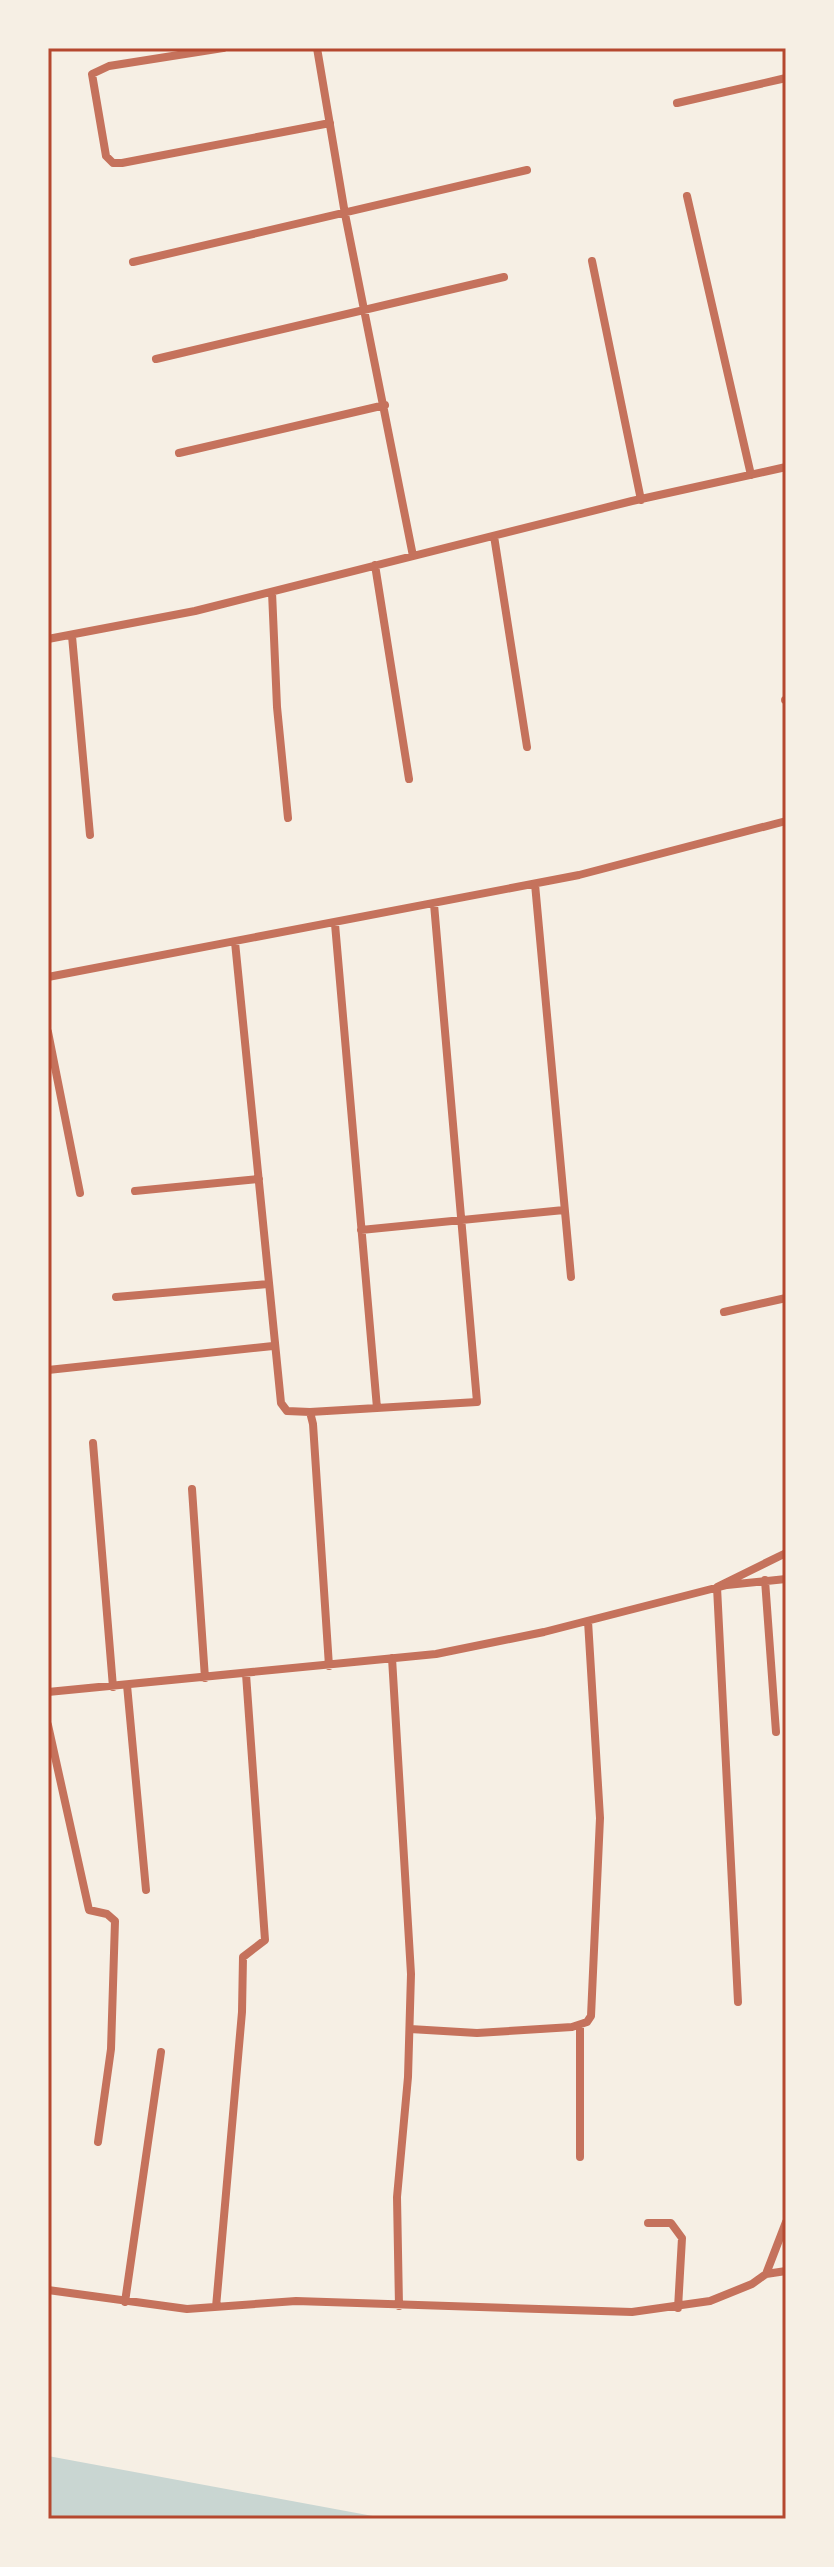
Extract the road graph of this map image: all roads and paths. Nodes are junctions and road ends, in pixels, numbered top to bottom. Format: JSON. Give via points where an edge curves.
{"nodes":[{"id":1,"x":223,"y":48,"type":"edge"},
{"id":2,"x":317,"y":48,"type":"edge"},
{"id":3,"x":786,"y":78,"type":"edge"},
{"id":4,"x":677,"y":103,"type":"dead end"},
{"id":5,"x":330,"y":123,"type":"junction"},
{"id":6,"x":527,"y":170,"type":"dead end"},
{"id":7,"x":687,"y":196,"type":"dead end"},
{"id":8,"x":345,"y":214,"type":"junction"},
{"id":9,"x":592,"y":261,"type":"dead end"},
{"id":10,"x":133,"y":262,"type":"dead end"},
{"id":11,"x":504,"y":277,"type":"dead end"},
{"id":12,"x":365,"y":310,"type":"junction"},
{"id":13,"x":156,"y":359,"type":"dead end"},
{"id":14,"x":385,"y":405,"type":"junction"},
{"id":15,"x":179,"y":453,"type":"dead end"},
{"id":16,"x":786,"y":467,"type":"edge"},
{"id":17,"x":751,"y":475,"type":"junction"},
{"id":18,"x":641,"y":500,"type":"junction"},
{"id":19,"x":494,"y":536,"type":"junction"},
{"id":20,"x":413,"y":556,"type":"junction"},
{"id":21,"x":375,"y":565,"type":"junction"},
{"id":22,"x":272,"y":592,"type":"junction"},
{"id":23,"x":72,"y":636,"type":"junction"},
{"id":24,"x":48,"y":639,"type":"edge"},
{"id":25,"x":527,"y":747,"type":"dead end"},
{"id":26,"x":409,"y":779,"type":"dead end"},
{"id":27,"x":288,"y":818,"type":"dead end"},
{"id":28,"x":786,"y":821,"type":"edge"},
{"id":29,"x":90,"y":835,"type":"dead end"},
{"id":30,"x":535,"y":884,"type":"junction"},
{"id":31,"x":434,"y":904,"type":"junction"},
{"id":32,"x":335,"y":924,"type":"junction"},
{"id":33,"x":235,"y":942,"type":"junction"},
{"id":34,"x":48,"y":977,"type":"edge"},
{"id":35,"x":48,"y":1032,"type":"edge"},
{"id":36,"x":259,"y":1179,"type":"junction"},
{"id":37,"x":135,"y":1191,"type":"dead end"},
{"id":38,"x":80,"y":1193,"type":"dead end"},
{"id":39,"x":564,"y":1210,"type":"junction"},
{"id":40,"x":464,"y":1220,"type":"junction"},
{"id":41,"x":361,"y":1230,"type":"junction"},
{"id":42,"x":571,"y":1277,"type":"dead end"},
{"id":43,"x":268,"y":1284,"type":"junction"},
{"id":44,"x":116,"y":1297,"type":"dead end"},
{"id":45,"x":786,"y":1298,"type":"edge"},
{"id":46,"x":724,"y":1312,"type":"dead end"},
{"id":47,"x":273,"y":1346,"type":"junction"},
{"id":48,"x":48,"y":1370,"type":"edge"},
{"id":49,"x":377,"y":1408,"type":"junction"},
{"id":50,"x":310,"y":1412,"type":"junction"},
{"id":51,"x":93,"y":1443,"type":"dead end"},
{"id":52,"x":192,"y":1489,"type":"dead end"},
{"id":53,"x":786,"y":1553,"type":"edge"},
{"id":54,"x":786,"y":1579,"type":"edge"},
{"id":55,"x":765,"y":1580,"type":"junction"},
{"id":56,"x":717,"y":1587,"type":"junction"},
{"id":57,"x":588,"y":1621,"type":"junction"},
{"id":58,"x":392,"y":1658,"type":"junction"},
{"id":59,"x":329,"y":1666,"type":"junction"},
{"id":60,"x":246,"y":1674,"type":"junction"},
{"id":61,"x":205,"y":1678,"type":"junction"},
{"id":62,"x":127,"y":1685,"type":"junction"},
{"id":63,"x":113,"y":1687,"type":"junction"},
{"id":64,"x":48,"y":1692,"type":"edge"},
{"id":65,"x":48,"y":1725,"type":"edge"},
{"id":66,"x":776,"y":1732,"type":"dead end"},
{"id":67,"x":146,"y":1890,"type":"dead end"},
{"id":68,"x":738,"y":2002,"type":"dead end"},
{"id":69,"x":580,"y":2026,"type":"junction"},
{"id":70,"x":410,"y":2029,"type":"junction"},
{"id":71,"x":161,"y":2052,"type":"dead end"},
{"id":72,"x":98,"y":2142,"type":"dead end"},
{"id":73,"x":580,"y":2157,"type":"dead end"},
{"id":74,"x":786,"y":2222,"type":"edge"},
{"id":75,"x":648,"y":2223,"type":"dead end"},
{"id":76,"x":786,"y":2271,"type":"edge"},
{"id":77,"x":766,"y":2274,"type":"junction"},
{"id":78,"x":48,"y":2290,"type":"edge"},
{"id":79,"x":125,"y":2302,"type":"junction"},
{"id":80,"x":399,"y":2306,"type":"junction"},
{"id":81,"x":216,"y":2307,"type":"junction"},
{"id":82,"x":678,"y":2308,"type":"junction"}],
"edges":[{"from":1,"to":5,"type":"street","via":[[109,66],[92,74],[106,156],[122,163]]},
{"from":2,"to":5,"type":"street"},
{"from":3,"to":4,"type":"street"},
{"from":5,"to":8,"type":"street"},
{"from":6,"to":8,"type":"street"},
{"from":7,"to":17,"type":"street"},
{"from":8,"to":10,"type":"street"},
{"from":8,"to":12,"type":"street"},
{"from":9,"to":18,"type":"street"},
{"from":11,"to":12,"type":"street"},
{"from":12,"to":13,"type":"street"},
{"from":12,"to":14,"type":"street"},
{"from":14,"to":15,"type":"street"},
{"from":14,"to":20,"type":"street"},
{"from":16,"to":17,"type":"street"},
{"from":17,"to":18,"type":"street"},
{"from":18,"to":19,"type":"street"},
{"from":19,"to":20,"type":"street"},
{"from":19,"to":25,"type":"street"},
{"from":20,"to":21,"type":"street"},
{"from":21,"to":22,"type":"street"},
{"from":21,"to":26,"type":"street"},
{"from":22,"to":23,"type":"street"},
{"from":22,"to":27,"type":"street"},
{"from":23,"to":24,"type":"street"},
{"from":23,"to":29,"type":"street"},
{"from":28,"to":30,"type":"street"},
{"from":30,"to":31,"type":"street"},
{"from":30,"to":39,"type":"street"},
{"from":31,"to":32,"type":"street"},
{"from":31,"to":40,"type":"street"},
{"from":32,"to":33,"type":"street"},
{"from":32,"to":41,"type":"street"},
{"from":33,"to":34,"type":"street"},
{"from":33,"to":36,"type":"street"},
{"from":35,"to":38,"type":"street"},
{"from":36,"to":37,"type":"street"},
{"from":36,"to":43,"type":"street"},
{"from":39,"to":40,"type":"street"},
{"from":39,"to":42,"type":"street"},
{"from":40,"to":41,"type":"street"},
{"from":40,"to":49,"type":"street","via":[[477,1402]]},
{"from":41,"to":49,"type":"street"},
{"from":43,"to":44,"type":"street"},
{"from":43,"to":47,"type":"street"},
{"from":45,"to":46,"type":"street"},
{"from":47,"to":48,"type":"street"},
{"from":47,"to":50,"type":"street","via":[[283,1408]]},
{"from":49,"to":50,"type":"street"},
{"from":50,"to":59,"type":"street"},
{"from":51,"to":63,"type":"street"},
{"from":52,"to":61,"type":"street"},
{"from":53,"to":56,"type":"street"},
{"from":54,"to":55,"type":"street"},
{"from":55,"to":56,"type":"street"},
{"from":55,"to":66,"type":"street"},
{"from":56,"to":57,"type":"street"},
{"from":56,"to":68,"type":"street"},
{"from":57,"to":58,"type":"street","via":[[484,1645]]},
{"from":57,"to":69,"type":"street","via":[[599,1884],[591,2016]]},
{"from":58,"to":59,"type":"street"},
{"from":58,"to":70,"type":"street","via":[[408,1895]]},
{"from":59,"to":60,"type":"street"},
{"from":60,"to":61,"type":"street"},
{"from":60,"to":81,"type":"street","via":[[265,1940],[243,1957]]},
{"from":61,"to":62,"type":"street"},
{"from":62,"to":63,"type":"street"},
{"from":62,"to":67,"type":"street"},
{"from":63,"to":64,"type":"street"},
{"from":65,"to":72,"type":"street","via":[[89,1910],[115,1921],[111,2049]]},
{"from":69,"to":70,"type":"street","via":[[477,2033]]},
{"from":69,"to":73,"type":"street"},
{"from":70,"to":80,"type":"street","via":[[397,2197]]},
{"from":71,"to":79,"type":"street"},
{"from":74,"to":77,"type":"street"},
{"from":75,"to":82,"type":"street","via":[[671,2223],[682,2238]]},
{"from":76,"to":77,"type":"street"},
{"from":77,"to":82,"type":"street","via":[[734,2293]]},
{"from":78,"to":79,"type":"street"},
{"from":79,"to":81,"type":"street"},
{"from":80,"to":81,"type":"street","via":[[296,2301]]},
{"from":80,"to":82,"type":"street","via":[[569,2312]]}]}
